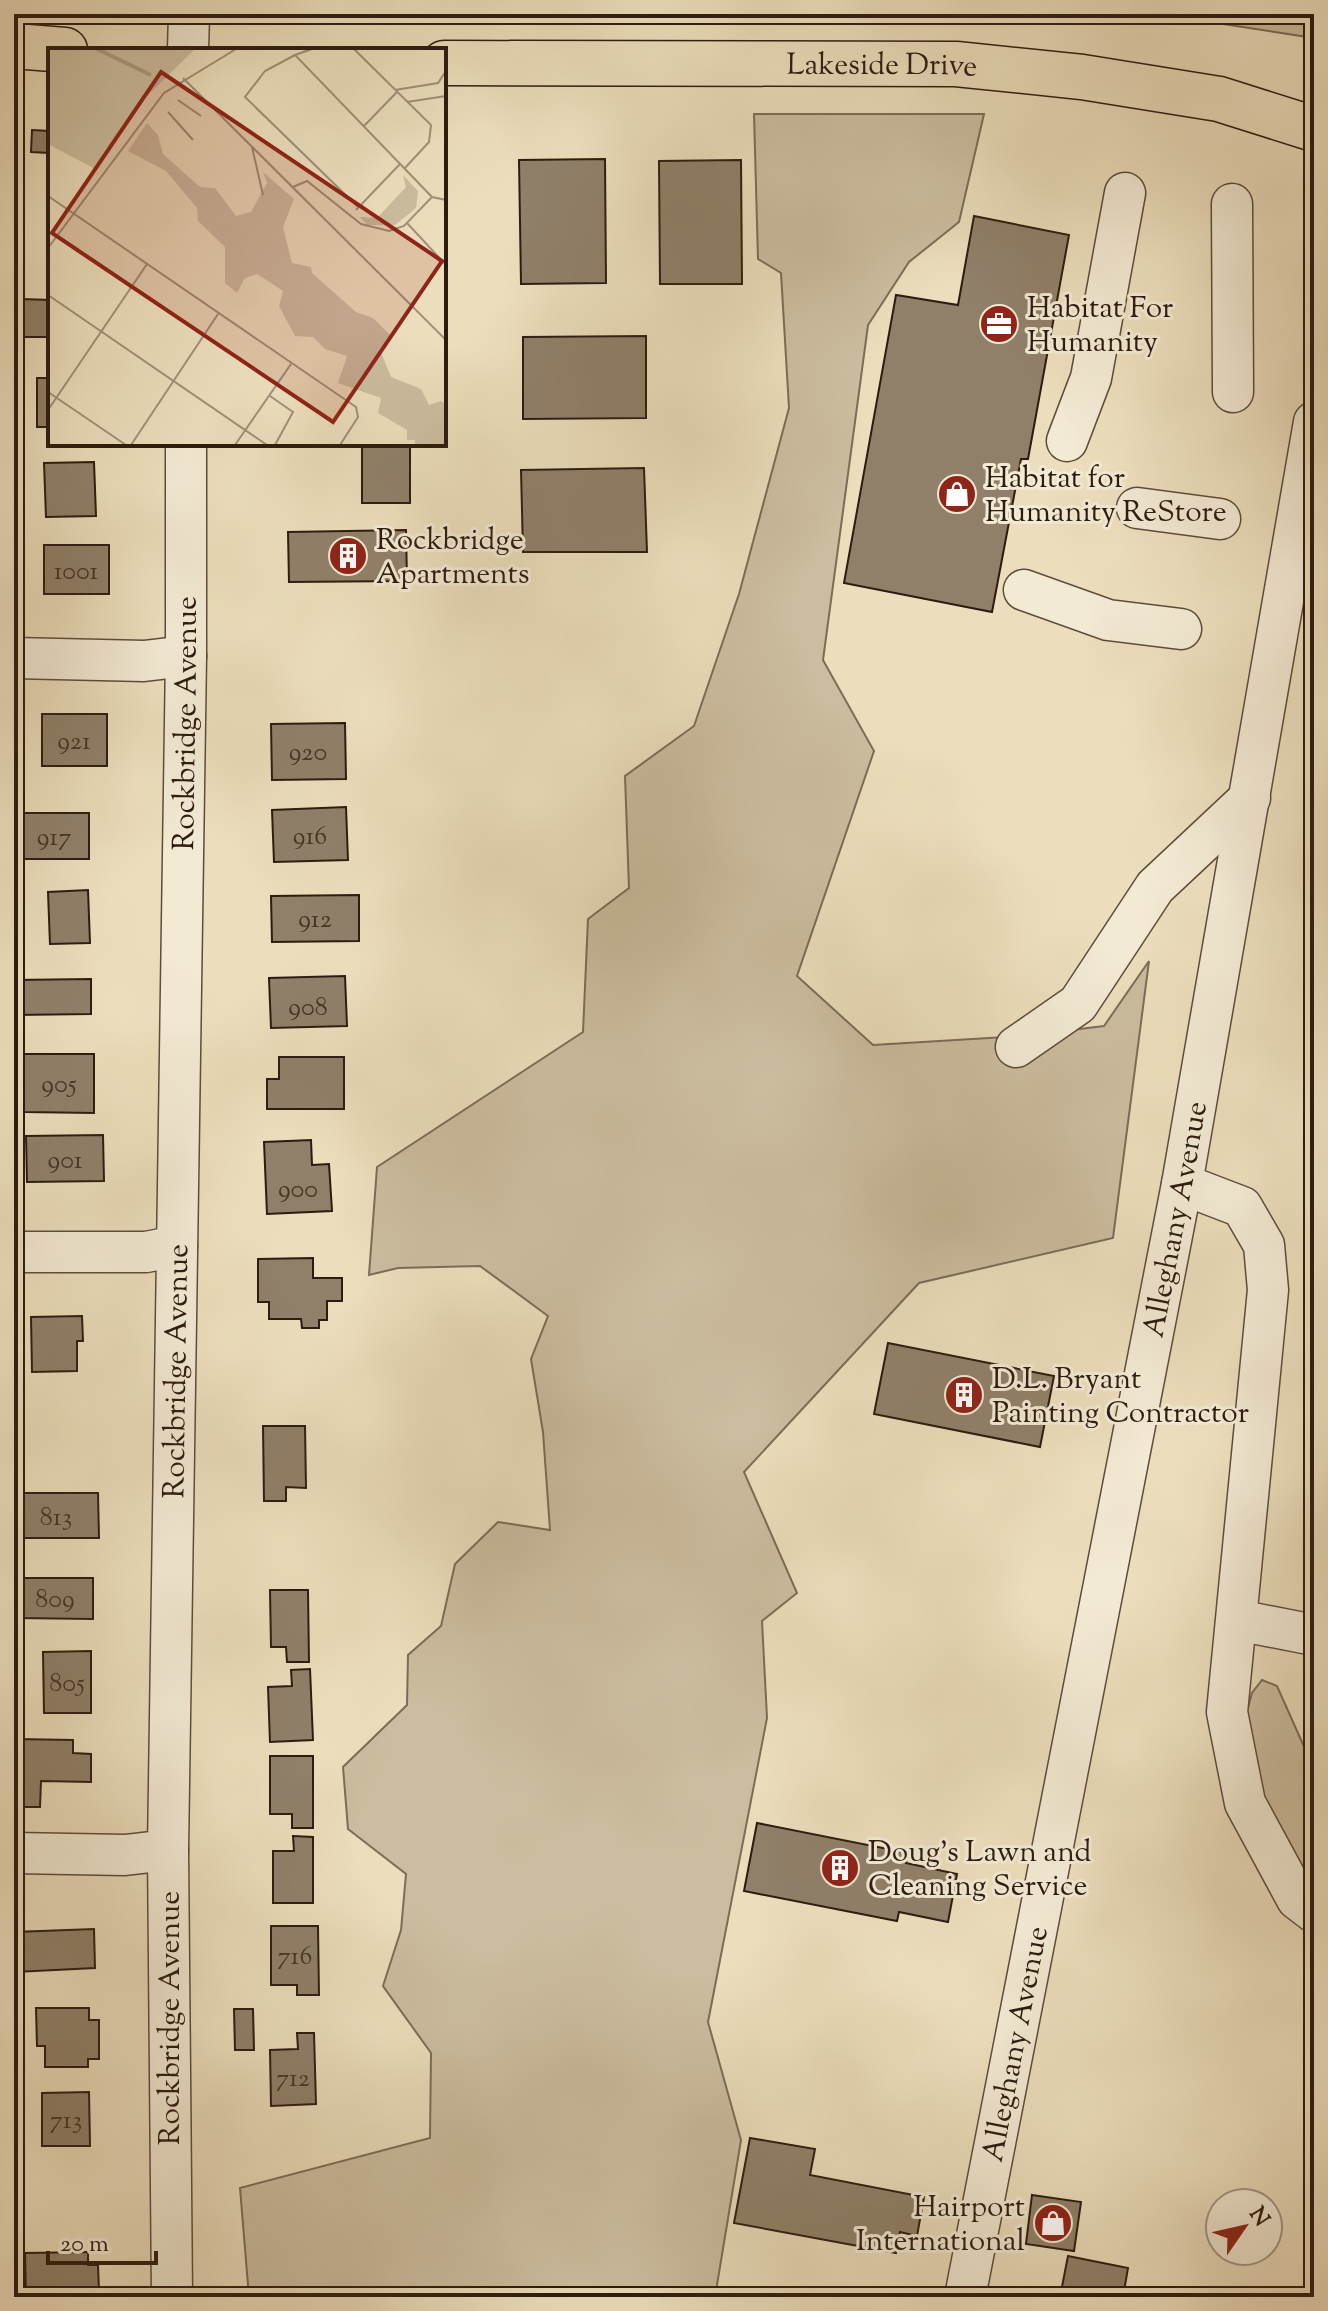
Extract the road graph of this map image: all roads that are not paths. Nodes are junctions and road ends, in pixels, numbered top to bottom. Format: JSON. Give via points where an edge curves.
{"nodes":[{"id":1,"x":189,"y":14,"type":"edge"},
{"id":2,"x":14,"y":46,"type":"edge"},
{"id":3,"x":188,"y":48,"type":"edge"},
{"id":4,"x":48,"y":49,"type":"edge"},
{"id":5,"x":446,"y":63,"type":"edge"},
{"id":6,"x":1314,"y":129,"type":"edge"},
{"id":7,"x":1125,"y":193,"type":"dead end"},
{"id":8,"x":1232,"y":204,"type":"dead end"},
{"id":9,"x":1233,"y":392,"type":"dead end"},
{"id":10,"x":1314,"y":422,"type":"edge"},
{"id":11,"x":1067,"y":441,"type":"dead end"},
{"id":12,"x":186,"y":446,"type":"edge"},
{"id":13,"x":1137,"y":508,"type":"dead end"},
{"id":14,"x":1220,"y":519,"type":"dead end"},
{"id":15,"x":1024,"y":590,"type":"dead end"},
{"id":16,"x":1181,"y":629,"type":"dead end"},
{"id":17,"x":186,"y":656,"type":"junction"},
{"id":18,"x":14,"y":658,"type":"edge"},
{"id":19,"x":1250,"y":798,"type":"junction"},
{"id":20,"x":1016,"y":1047,"type":"dead end"},
{"id":21,"x":1182,"y":1184,"type":"junction"},
{"id":22,"x":177,"y":1246,"type":"junction"},
{"id":23,"x":14,"y":1252,"type":"edge"},
{"id":24,"x":1237,"y":1620,"type":"junction"},
{"id":25,"x":1314,"y":1635,"type":"edge"},
{"id":26,"x":168,"y":1850,"type":"junction"},
{"id":27,"x":14,"y":1853,"type":"edge"},
{"id":28,"x":1314,"y":1912,"type":"edge"},
{"id":29,"x":172,"y":2297,"type":"edge"},
{"id":30,"x":965,"y":2297,"type":"edge"}],
"edges":[{"from":1,"to":3,"type":"street"},
{"from":2,"to":4,"type":"main road"},
{"from":5,"to":6,"type":"main road","name":"Lakeside Drive","via":[[956,64],[1219,99]]},
{"from":7,"to":11,"type":"street","via":[[1091,378]]},
{"from":8,"to":9,"type":"street"},
{"from":10,"to":19,"type":"street","name":"Alleghany Avenue"},
{"from":12,"to":17,"type":"street","name":"Rockbridge Avenue"},
{"from":13,"to":14,"type":"street"},
{"from":15,"to":16,"type":"street","via":[[1108,620]]},
{"from":17,"to":18,"type":"street","via":[[144,661]]},
{"from":17,"to":22,"type":"street","name":"Rockbridge Avenue"},
{"from":19,"to":20,"type":"street","via":[[1155,887],[1078,1004]]},
{"from":19,"to":21,"type":"street","name":"Alleghany Avenue"},
{"from":21,"to":24,"type":"street","via":[[1242,1207],[1264,1245],[1268,1290]]},
{"from":21,"to":30,"type":"street","name":"Alleghany Avenue"},
{"from":22,"to":23,"type":"street","via":[[146,1252]]},
{"from":22,"to":26,"type":"street","name":"Rockbridge Avenue"},
{"from":24,"to":25,"type":"street"},
{"from":24,"to":28,"type":"street","via":[[1227,1712],[1245,1803],[1297,1899]]},
{"from":26,"to":27,"type":"street","via":[[125,1855]]},
{"from":26,"to":29,"type":"street","name":"Rockbridge Avenue"}]}
